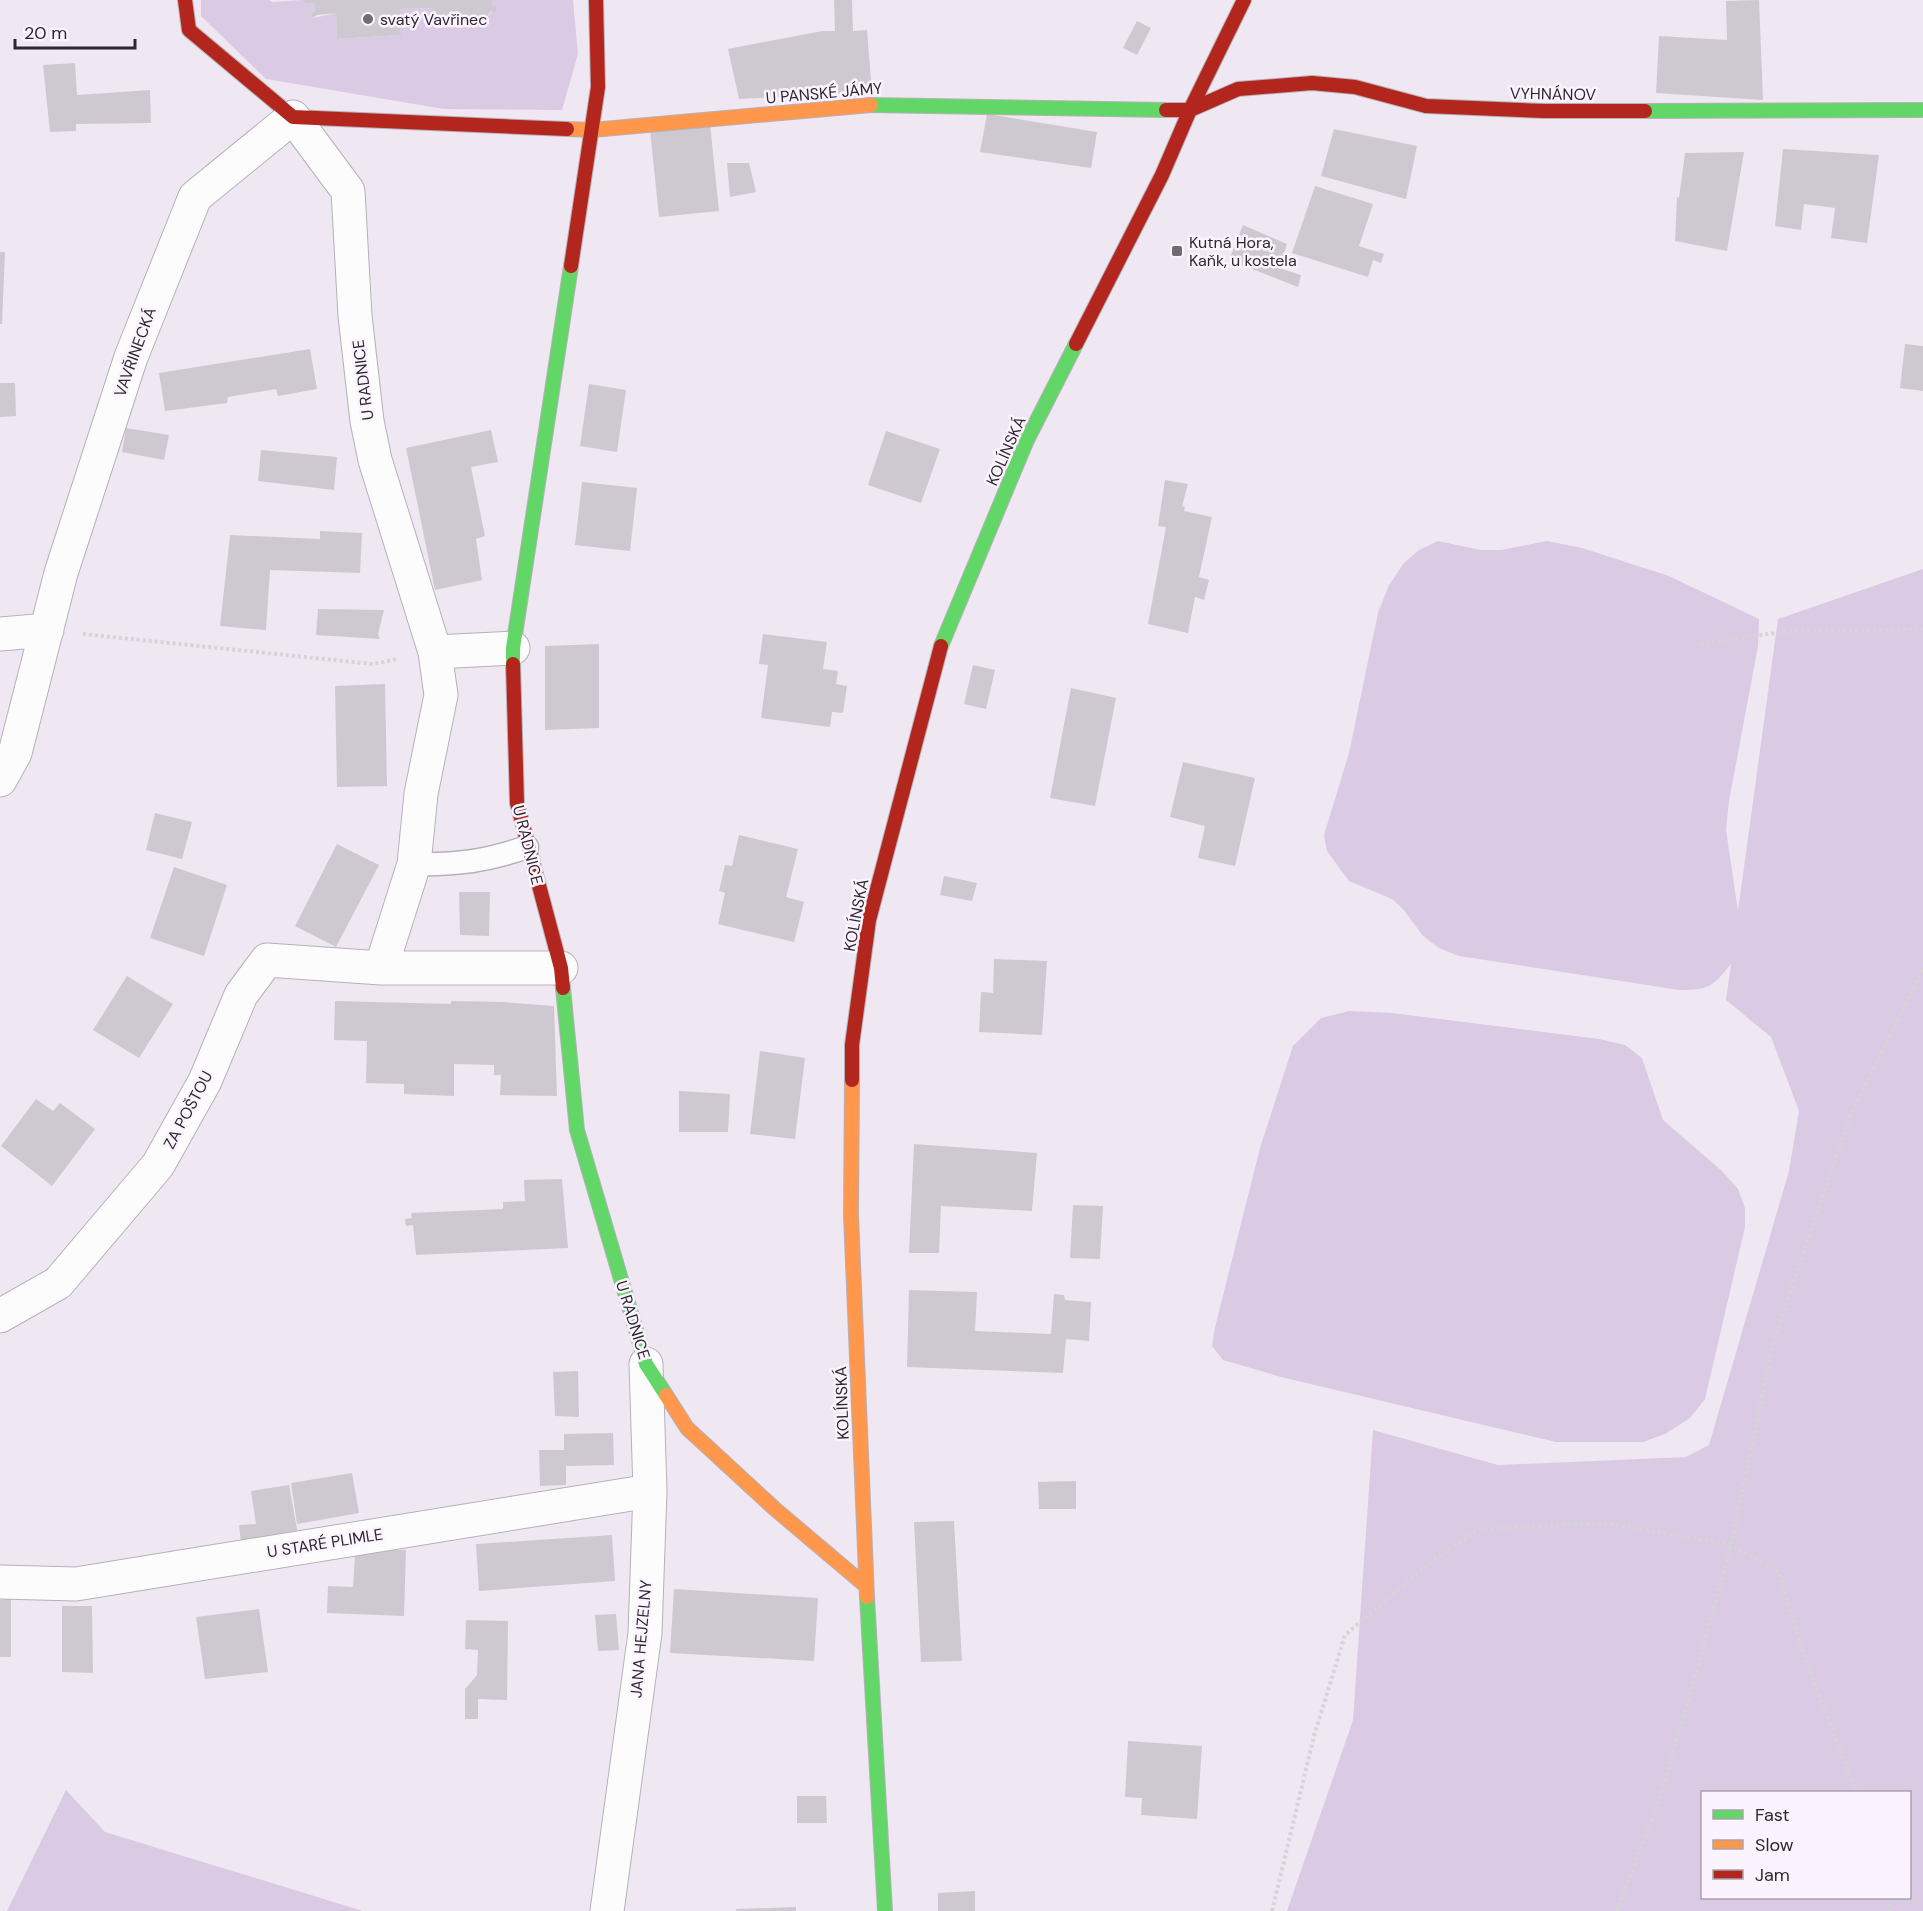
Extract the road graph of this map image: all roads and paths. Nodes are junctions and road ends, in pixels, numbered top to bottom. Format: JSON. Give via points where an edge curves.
{"nodes":[{"id":1,"x":185,"y":0,"type":"edge"},
{"id":2,"x":597,"y":0,"type":"edge"},
{"id":3,"x":1244,"y":0,"type":"edge"},
{"id":4,"x":1190,"y":110,"type":"junction"},
{"id":5,"x":1923,"y":110,"type":"edge"},
{"id":6,"x":292,"y":117,"type":"junction"},
{"id":7,"x":592,"y":130,"type":"junction"},
{"id":8,"x":1923,"y":629,"type":"edge"},
{"id":9,"x":47,"y":630,"type":"junction"},
{"id":10,"x":0,"y":634,"type":"edge"},
{"id":11,"x":1700,"y":644,"type":"dead end"},
{"id":12,"x":513,"y":648,"type":"junction"},
{"id":13,"x":435,"y":652,"type":"junction"},
{"id":14,"x":0,"y":780,"type":"edge"},
{"id":15,"x":527,"y":847,"type":"junction"},
{"id":16,"x":414,"y":864,"type":"junction"},
{"id":17,"x":381,"y":968,"type":"junction"},
{"id":18,"x":561,"y":968,"type":"junction"},
{"id":19,"x":1923,"y":969,"type":"edge"},
{"id":20,"x":0,"y":1316,"type":"edge"},
{"id":21,"x":646,"y":1364,"type":"junction"},
{"id":22,"x":650,"y":1491,"type":"junction"},
{"id":23,"x":1731,"y":1545,"type":"junction"},
{"id":24,"x":0,"y":1582,"type":"edge"},
{"id":25,"x":867,"y":1586,"type":"junction"},
{"id":26,"x":1856,"y":1791,"type":"edge"},
{"id":27,"x":880,"y":1909,"type":"edge"},
{"id":28,"x":607,"y":1911,"type":"edge"},
{"id":29,"x":1272,"y":1911,"type":"edge"},
{"id":30,"x":1617,"y":1911,"type":"edge"}],
"edges":[{"from":1,"to":6,"type":"street","via":[[189,30]]},
{"from":2,"to":7,"type":"street","via":[[598,87]]},
{"from":3,"to":4,"type":"street","name":"KOLÍNSKÁ"},
{"from":4,"to":5,"type":"street","name":"VYHNÁNOV","via":[[1238,89],[1312,83],[1356,87],[1438,107],[1544,111]]},
{"from":4,"to":7,"type":"street","name":"U PANSKÉ JÁMY","via":[[887,104]]},
{"from":4,"to":25,"type":"street","name":"KOLÍNSKÁ","via":[[1162,175],[1027,440],[939,651],[869,920],[852,1045],[850,1215]]},
{"from":6,"to":7,"type":"street","name":"U PANSKÉ JÁMY"},
{"from":6,"to":9,"type":"street","name":"VAVŘINECKÁ","via":[[195,197],[131,357],[61,573]]},
{"from":6,"to":13,"type":"street","name":"U RADNICE","via":[[348,191],[355,316],[367,421],[375,460]]},
{"from":7,"to":12,"type":"street","name":"U RADNICE"},
{"from":8,"to":11,"type":"path","via":[[1790,631]]},
{"from":9,"to":10,"type":"street"},
{"from":9,"to":13,"type":"path","via":[[373,664]]},
{"from":9,"to":14,"type":"street","name":"VAVŘINECKÁ","via":[[15,753]]},
{"from":12,"to":13,"type":"street"},
{"from":12,"to":15,"type":"street","name":"U RADNICE","via":[[517,803]]},
{"from":13,"to":16,"type":"street","name":"U RADNICE","via":[[441,695],[421,794]]},
{"from":15,"to":16,"type":"lane","via":[[492,859],[454,865]]},
{"from":15,"to":18,"type":"street","name":"U RADNICE"},
{"from":16,"to":17,"type":"street","name":"U RADNICE"},
{"from":17,"to":18,"type":"street"},
{"from":17,"to":20,"type":"street","name":"ZA POŠTOU","via":[[267,960],[241,995],[205,1081],[158,1165],[58,1284]]},
{"from":18,"to":21,"type":"street","name":"U RADNICE","via":[[577,1130]]},
{"from":19,"to":23,"type":"path","via":[[1850,1117],[1775,1336]]},
{"from":21,"to":22,"type":"street","name":"JANA HEJZELNY"},
{"from":21,"to":25,"type":"street","name":"U RADNICE","via":[[687,1428]]},
{"from":22,"to":24,"type":"street","name":"U STARÉ PLIMLE","via":[[76,1584]]},
{"from":22,"to":28,"type":"street","name":"JANA HEJZELNY","via":[[645,1634]]},
{"from":23,"to":26,"type":"path","via":[[1779,1572],[1801,1647]]},
{"from":23,"to":29,"type":"path","via":[[1606,1523],[1480,1529],[1436,1558],[1345,1635],[1314,1736]]},
{"from":23,"to":30,"type":"path","via":[[1662,1794]]},
{"from":25,"to":27,"type":"street","name":"KOLÍNSKÁ"}]}
